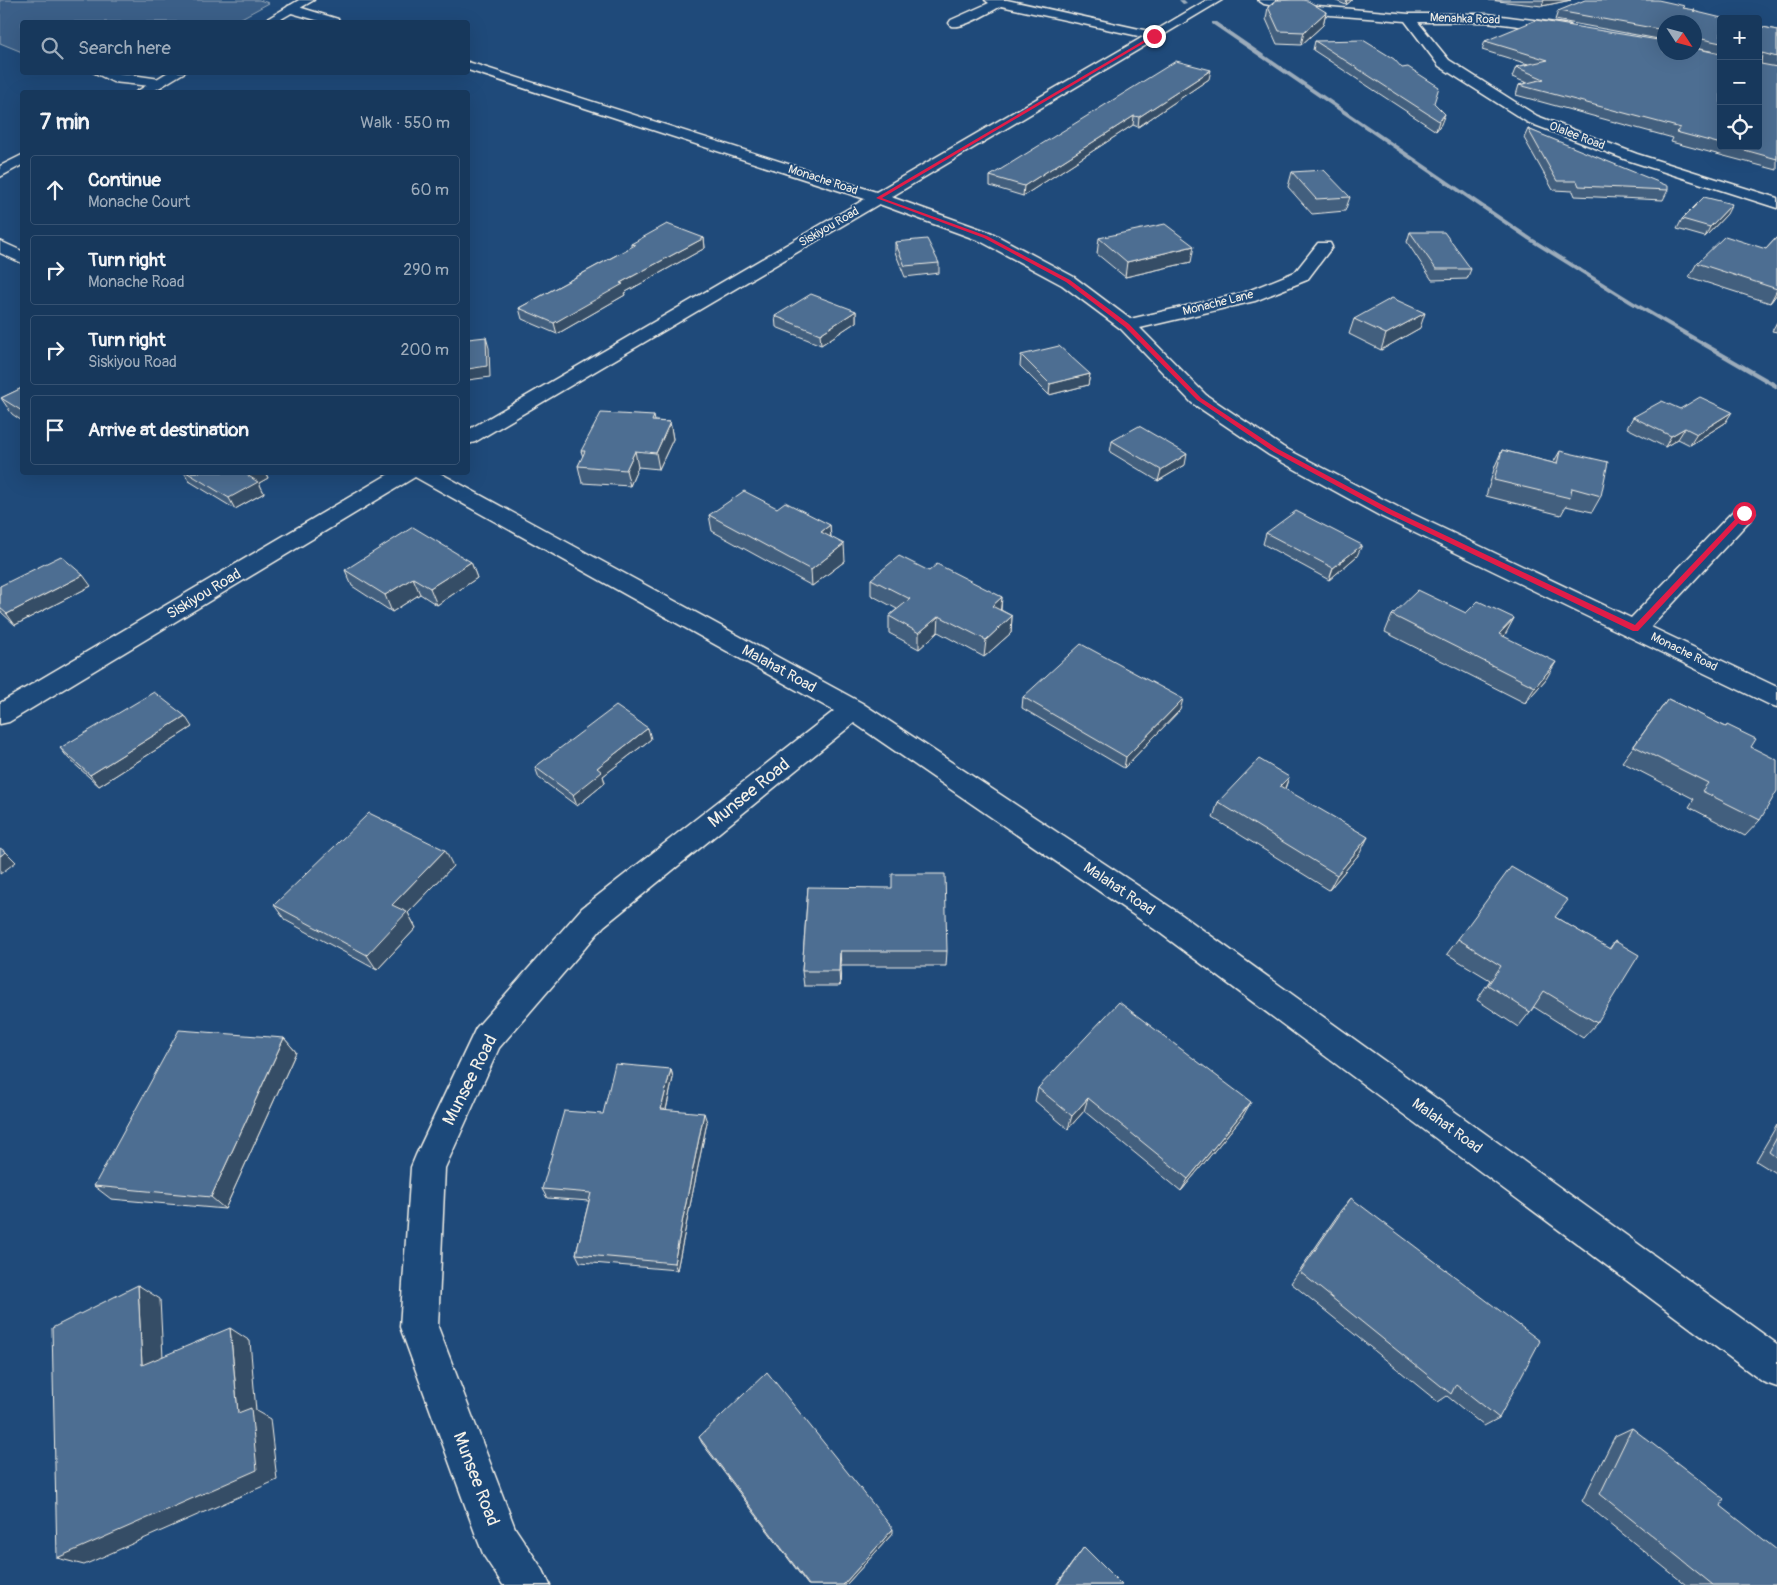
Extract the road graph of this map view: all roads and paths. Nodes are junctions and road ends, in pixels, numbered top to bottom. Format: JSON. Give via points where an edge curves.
{"nodes":[{"id":1,"x":308,"y":0,"type":"edge"},
{"id":2,"x":1216,"y":0,"type":"edge"},
{"id":3,"x":1264,"y":0,"type":"edge"},
{"id":4,"x":995,"y":1,"type":"edge"},
{"id":5,"x":292,"y":9,"type":"junction"},
{"id":6,"x":1409,"y":18,"type":"junction"},
{"id":7,"x":272,"y":20,"type":"edge"},
{"id":8,"x":328,"y":20,"type":"edge"},
{"id":9,"x":955,"y":22,"type":"dead end"},
{"id":10,"x":1577,"y":30,"type":"edge"},
{"id":11,"x":1154,"y":36,"type":"junction"},
{"id":12,"x":470,"y":67,"type":"edge"},
{"id":13,"x":107,"y":75,"type":"edge"},
{"id":14,"x":174,"y":75,"type":"edge"},
{"id":15,"x":160,"y":83,"type":"junction"},
{"id":16,"x":147,"y":90,"type":"edge"},
{"id":17,"x":20,"y":160,"type":"edge"},
{"id":18,"x":0,"y":172,"type":"edge"},
{"id":19,"x":878,"y":198,"type":"junction"},
{"id":20,"x":1777,"y":203,"type":"edge"},
{"id":21,"x":0,"y":246,"type":"edge"},
{"id":22,"x":1324,"y":248,"type":"dead end"},
{"id":23,"x":20,"y":257,"type":"edge"},
{"id":24,"x":1127,"y":325,"type":"junction"},
{"id":25,"x":470,"y":437,"type":"edge"},
{"id":26,"x":403,"y":475,"type":"edge"},
{"id":27,"x":426,"y":475,"type":"edge"},
{"id":28,"x":1744,"y":513,"type":"dead end"},
{"id":29,"x":1636,"y":629,"type":"junction"},
{"id":30,"x":1777,"y":698,"type":"edge"},
{"id":31,"x":853,"y":710,"type":"junction"},
{"id":32,"x":0,"y":715,"type":"edge"},
{"id":33,"x":1777,"y":1368,"type":"edge"},
{"id":34,"x":528,"y":1585,"type":"edge"}],
"edges":[{"from":1,"to":5,"type":"street"},
{"from":2,"to":11,"type":"street","name":"Siskiyou Road"},
{"from":3,"to":6,"type":"street","name":"Menahka Road","via":[[1317,10]]},
{"from":4,"to":9,"type":"street","via":[[984,11]]},
{"from":4,"to":11,"type":"street"},
{"from":5,"to":7,"type":"street"},
{"from":5,"to":8,"type":"street"},
{"from":6,"to":10,"type":"street","name":"Menahka Road","via":[[1487,18]]},
{"from":6,"to":20,"type":"street","name":"Olalee Road","via":[[1444,63],[1532,119],[1632,157]]},
{"from":11,"to":19,"type":"street","name":"Siskiyou Road"},
{"from":12,"to":19,"type":"street","name":"Monache Road"},
{"from":13,"to":15,"type":"street"},
{"from":14,"to":15,"type":"street"},
{"from":15,"to":16,"type":"street"},
{"from":17,"to":18,"type":"street"},
{"from":19,"to":24,"type":"street","name":"Monache Road","via":[[986,237],[1068,281]]},
{"from":19,"to":25,"type":"street","name":"Siskiyou Road"},
{"from":21,"to":23,"type":"street"},
{"from":22,"to":24,"type":"street","name":"Monache Lane","via":[[1301,276],[1249,297]]},
{"from":24,"to":29,"type":"street","name":"Monache Road","via":[[1199,399],[1276,451],[1390,512]]},
{"from":26,"to":32,"type":"street","name":"Siskiyou Road"},
{"from":27,"to":31,"type":"street","name":"Malahat Road"},
{"from":28,"to":29,"type":"street"},
{"from":29,"to":30,"type":"street","name":"Monache Road"},
{"from":31,"to":33,"type":"street","name":"Malahat Road","via":[[1171,924]]},
{"from":31,"to":34,"type":"street","name":"Munsee Road","via":[[594,917],[487,1038],[428,1167],[419,1327],[499,1541]]}]}
